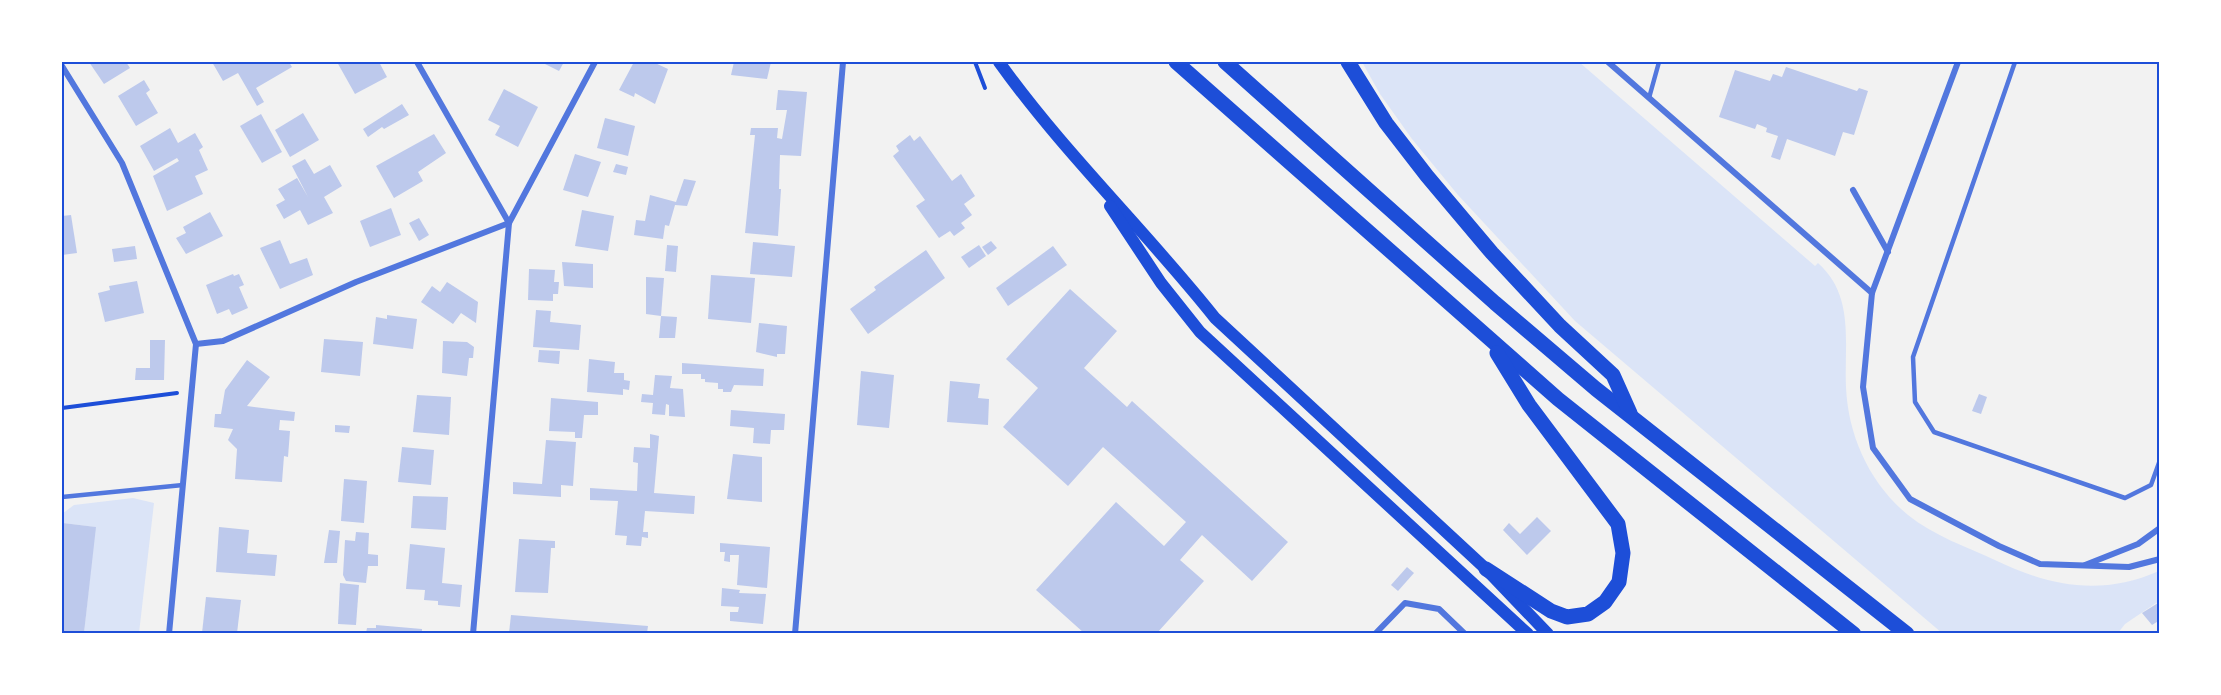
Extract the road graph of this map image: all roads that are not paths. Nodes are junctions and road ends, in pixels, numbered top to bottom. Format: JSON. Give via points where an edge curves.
{"nodes":[{"id":1,"x":417,"y":62,"type":"edge"},
{"id":2,"x":596,"y":62,"type":"edge"},
{"id":3,"x":843,"y":62,"type":"edge"},
{"id":4,"x":999,"y":62,"type":"edge"},
{"id":5,"x":1176,"y":62,"type":"edge"},
{"id":6,"x":1225,"y":62,"type":"edge"},
{"id":7,"x":1348,"y":62,"type":"edge"},
{"id":8,"x":1608,"y":62,"type":"edge"},
{"id":9,"x":1659,"y":62,"type":"edge"},
{"id":10,"x":1958,"y":62,"type":"edge"},
{"id":11,"x":2015,"y":62,"type":"edge"},
{"id":12,"x":62,"y":66,"type":"edge"},
{"id":13,"x":1649,"y":98,"type":"junction"},
{"id":14,"x":1086,"y":170,"type":"junction"},
{"id":15,"x":1853,"y":190,"type":"dead end"},
{"id":16,"x":509,"y":223,"type":"junction"},
{"id":17,"x":1888,"y":252,"type":"junction"},
{"id":18,"x":1872,"y":293,"type":"junction"},
{"id":19,"x":1490,"y":341,"type":"junction"},
{"id":20,"x":196,"y":344,"type":"junction"},
{"id":21,"x":1632,"y":416,"type":"junction"},
{"id":22,"x":2160,"y":460,"type":"edge"},
{"id":23,"x":183,"y":485,"type":"junction"},
{"id":24,"x":62,"y":497,"type":"edge"},
{"id":25,"x":2160,"y":528,"type":"edge"},
{"id":26,"x":2160,"y":559,"type":"edge"},
{"id":27,"x":2079,"y":567,"type":"junction"},
{"id":28,"x":1486,"y":570,"type":"junction"},
{"id":29,"x":169,"y":633,"type":"edge"},
{"id":30,"x":473,"y":633,"type":"edge"},
{"id":31,"x":795,"y":633,"type":"edge"},
{"id":32,"x":1375,"y":633,"type":"edge"},
{"id":33,"x":1465,"y":633,"type":"edge"},
{"id":34,"x":1528,"y":633,"type":"edge"},
{"id":35,"x":1548,"y":633,"type":"edge"},
{"id":36,"x":1854,"y":633,"type":"edge"},
{"id":37,"x":1906,"y":633,"type":"edge"}],
"edges":[{"from":1,"to":16,"type":"street"},
{"from":2,"to":16,"type":"street"},
{"from":3,"to":31,"type":"street"},
{"from":4,"to":14,"type":"main road"},
{"from":5,"to":19,"type":"main road"},
{"from":6,"to":21,"type":"main road","via":[[1495,303]]},
{"from":7,"to":21,"type":"main road","via":[[1386,123],[1434,184],[1560,326],[1612,375]]},
{"from":8,"to":13,"type":"street"},
{"from":9,"to":13,"type":"lane"},
{"from":10,"to":17,"type":"street"},
{"from":11,"to":22,"type":"lane","via":[[1913,357],[1915,402],[1934,432],[2125,498],[2151,485]]},
{"from":12,"to":20,"type":"street","via":[[123,163]]},
{"from":13,"to":18,"type":"street"},
{"from":14,"to":28,"type":"main road","via":[[1215,318]]},
{"from":14,"to":34,"type":"main road","via":[[1161,283],[1200,332]]},
{"from":15,"to":17,"type":"street"},
{"from":16,"to":20,"type":"street","via":[[356,282],[223,341]]},
{"from":16,"to":30,"type":"street"},
{"from":17,"to":18,"type":"street"},
{"from":18,"to":27,"type":"street","via":[[1863,387],[1873,448],[1910,500],[2040,564]]},
{"from":19,"to":28,"type":"main road","via":[[1529,405],[1618,524],[1623,553],[1618,582],[1605,602],[1588,614],[1567,617]]},
{"from":19,"to":36,"type":"main road","via":[[1652,476]]},
{"from":20,"to":23,"type":"street"},
{"from":21,"to":37,"type":"main road"},
{"from":23,"to":24,"type":"lane"},
{"from":23,"to":29,"type":"street"},
{"from":25,"to":27,"type":"street","via":[[2138,544]]},
{"from":26,"to":27,"type":"street","via":[[2129,567]]},
{"from":28,"to":35,"type":"main road"},
{"from":32,"to":33,"type":"street","via":[[1405,603],[1439,609]]}]}
